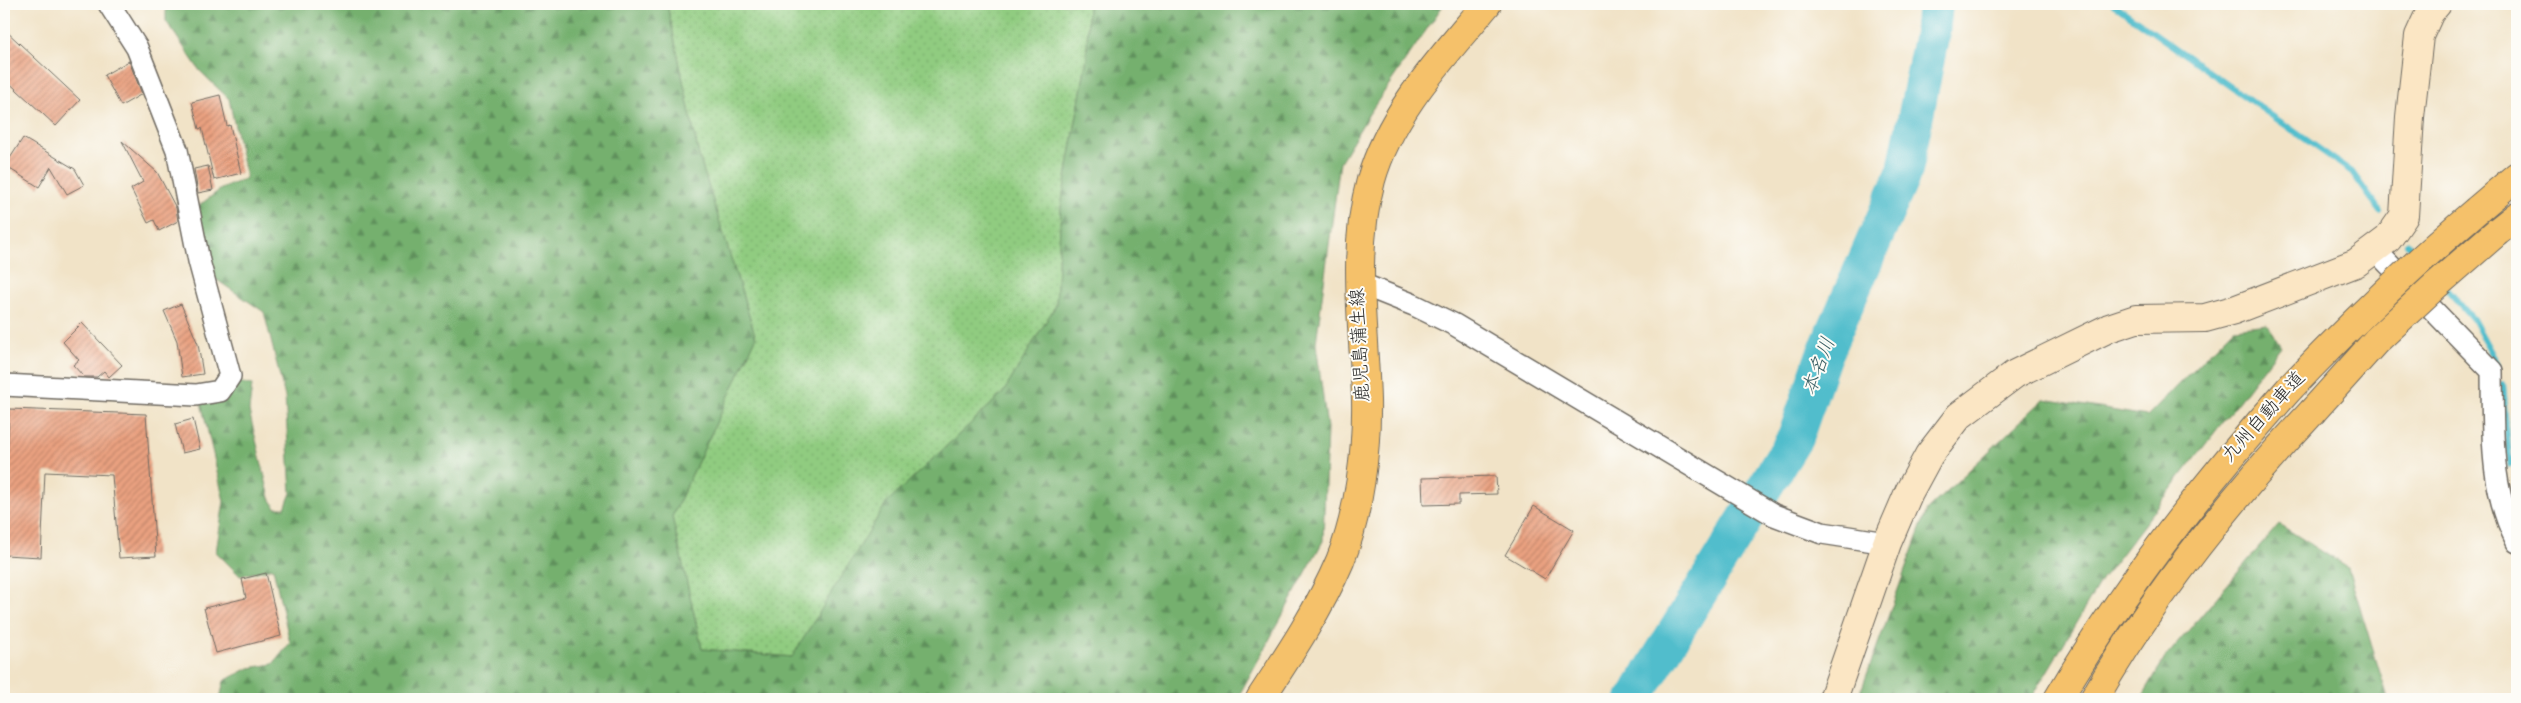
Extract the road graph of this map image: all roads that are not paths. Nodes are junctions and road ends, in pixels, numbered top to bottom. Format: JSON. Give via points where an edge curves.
{"nodes":[{"id":1,"x":109,"y":4,"type":"edge"},
{"id":2,"x":1488,"y":4,"type":"edge"},
{"id":3,"x":2438,"y":4,"type":"edge"},
{"id":4,"x":2517,"y":176,"type":"edge"},
{"id":5,"x":2507,"y":224,"type":"edge"},
{"id":6,"x":2375,"y":250,"type":"junction"},
{"id":7,"x":1359,"y":283,"type":"junction"},
{"id":8,"x":4,"y":385,"type":"edge"},
{"id":9,"x":1887,"y":542,"type":"junction"},
{"id":10,"x":2517,"y":542,"type":"edge"},
{"id":11,"x":1260,"y":699,"type":"edge"},
{"id":12,"x":1833,"y":699,"type":"edge"},
{"id":13,"x":2058,"y":699,"type":"edge"},
{"id":14,"x":2094,"y":699,"type":"edge"}],
"edges":[{"from":1,"to":8,"type":"street","via":[[137,48],[178,150],[199,261],[230,376],[220,391],[196,395]]},
{"from":2,"to":7,"type":"main road","name":"鹿児島蒲生線","via":[[1435,66],[1388,136],[1371,180],[1360,245]]},
{"from":3,"to":6,"type":"street","via":[[2430,12],[2419,36],[2404,216],[2398,227]]},
{"from":4,"to":13,"type":"main road","name":"九州自動車道","bridge":true,"via":[[2414,264],[2290,388],[2181,518],[2126,591]]},
{"from":5,"to":14,"type":"main road","name":"九州自動車道","bridge":true,"via":[[2376,341],[2264,463],[2210,528],[2152,607]]},
{"from":6,"to":9,"type":"street","via":[[2356,263],[2234,310],[2205,318],[2136,320],[2109,328],[2015,374],[1959,416],[1929,454]]},
{"from":6,"to":10,"type":"street","via":[[2492,371],[2494,469],[2507,522]]},
{"from":7,"to":9,"type":"street","via":[[1456,325],[1774,515],[1822,533]]},
{"from":7,"to":11,"type":"main road","name":"鹿児島蒲生線","via":[[1366,402],[1363,452],[1352,524],[1339,561],[1308,624]]},
{"from":9,"to":12,"type":"street"}]}
